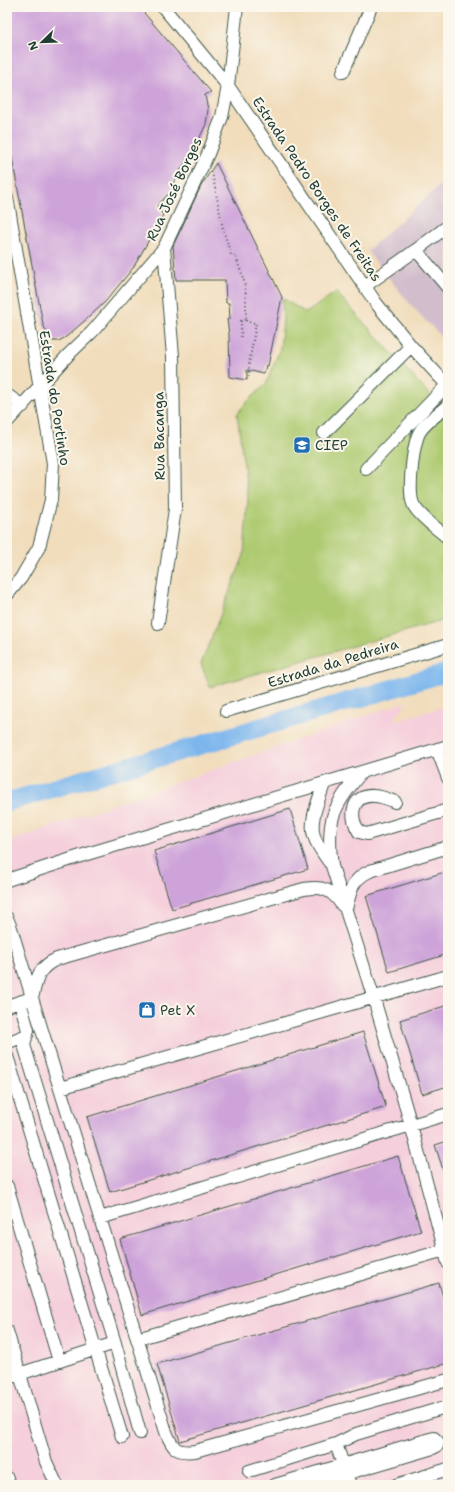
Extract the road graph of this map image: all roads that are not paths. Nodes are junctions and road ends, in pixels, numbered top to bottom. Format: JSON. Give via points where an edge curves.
{"nodes":[{"id":1,"x":163,"y":7,"type":"edge"},
{"id":2,"x":237,"y":7,"type":"edge"},
{"id":3,"x":371,"y":7,"type":"edge"},
{"id":4,"x":343,"y":72,"type":"dead end"},
{"id":5,"x":228,"y":86,"type":"junction"},
{"id":6,"x":7,"y":197,"type":"edge"},
{"id":7,"x":448,"y":226,"type":"edge"},
{"id":8,"x":164,"y":248,"type":"junction"},
{"id":9,"x":416,"y":250,"type":"junction"},
{"id":10,"x":365,"y":286,"type":"junction"},
{"id":11,"x":448,"y":288,"type":"edge"},
{"id":12,"x":411,"y":346,"type":"junction"},
{"id":13,"x":447,"y":385,"type":"edge"},
{"id":14,"x":39,"y":387,"type":"junction"},
{"id":15,"x":7,"y":394,"type":"edge"},
{"id":16,"x":448,"y":405,"type":"edge"},
{"id":17,"x":23,"y":406,"type":"junction"},
{"id":18,"x":7,"y":422,"type":"edge"},
{"id":19,"x":324,"y":433,"type":"dead end"},
{"id":20,"x":366,"y":469,"type":"dead end"},
{"id":21,"x":448,"y":538,"type":"edge"},
{"id":22,"x":7,"y":595,"type":"edge"},
{"id":23,"x":158,"y":623,"type":"dead end"},
{"id":24,"x":448,"y":645,"type":"edge"},
{"id":25,"x":226,"y":711,"type":"dead end"},
{"id":26,"x":443,"y":748,"type":"edge"},
{"id":27,"x":361,"y":773,"type":"junction"},
{"id":28,"x":448,"y":778,"type":"edge"},
{"id":29,"x":324,"y":784,"type":"junction"},
{"id":30,"x":395,"y":802,"type":"dead end"},
{"id":31,"x":448,"y":810,"type":"edge"},
{"id":32,"x":448,"y":847,"type":"edge"},
{"id":33,"x":332,"y":866,"type":"junction"},
{"id":34,"x":7,"y":880,"type":"edge"},
{"id":35,"x":346,"y":910,"type":"junction"},
{"id":36,"x":7,"y":918,"type":"edge"},
{"id":37,"x":448,"y":976,"type":"edge"},
{"id":38,"x":32,"y":998,"type":"junction"},
{"id":39,"x":374,"y":999,"type":"junction"},
{"id":40,"x":20,"y":1002,"type":"junction"},
{"id":41,"x":7,"y":1006,"type":"edge"},
{"id":42,"x":27,"y":1035,"type":"junction"},
{"id":43,"x":7,"y":1044,"type":"edge"},
{"id":44,"x":7,"y":1056,"type":"edge"},
{"id":45,"x":60,"y":1088,"type":"junction"},
{"id":46,"x":448,"y":1114,"type":"edge"},
{"id":47,"x":411,"y":1125,"type":"junction"},
{"id":48,"x":7,"y":1186,"type":"edge"},
{"id":49,"x":100,"y":1218,"type":"junction"},
{"id":50,"x":446,"y":1250,"type":"edge"},
{"id":51,"x":448,"y":1263,"type":"edge"},
{"id":52,"x":7,"y":1331,"type":"edge"},
{"id":53,"x":137,"y":1339,"type":"junction"},
{"id":54,"x":115,"y":1343,"type":"junction"},
{"id":55,"x":96,"y":1349,"type":"junction"},
{"id":56,"x":10,"y":1351,"type":"edge"},
{"id":57,"x":59,"y":1361,"type":"junction"},
{"id":58,"x":19,"y":1374,"type":"junction"},
{"id":59,"x":7,"y":1378,"type":"edge"},
{"id":60,"x":448,"y":1380,"type":"edge"},
{"id":61,"x":442,"y":1408,"type":"dead end"},
{"id":62,"x":140,"y":1433,"type":"dead end"},
{"id":63,"x":122,"y":1437,"type":"dead end"},
{"id":64,"x":336,"y":1444,"type":"junction"},
{"id":65,"x":448,"y":1470,"type":"edge"},
{"id":66,"x":249,"y":1471,"type":"dead end"},
{"id":67,"x":346,"y":1474,"type":"edge"},
{"id":68,"x":7,"y":1478,"type":"edge"},
{"id":69,"x":402,"y":1484,"type":"edge"},
{"id":70,"x":9,"y":1485,"type":"edge"},
{"id":71,"x":57,"y":1485,"type":"edge"},
{"id":72,"x":275,"y":1485,"type":"edge"},
{"id":73,"x":308,"y":1485,"type":"edge"}],
"edges":[{"from":1,"to":5,"type":"street","name":"Estrada Pedro Borges de Freitas"},
{"from":2,"to":5,"type":"street","name":"Rua José Borges"},
{"from":3,"to":4,"type":"street"},
{"from":5,"to":8,"type":"street","name":"Rua José Borges","via":[[222,117],[205,161]]},
{"from":5,"to":10,"type":"street","name":"Estrada Pedro Borges de Freitas"},
{"from":6,"to":14,"type":"street","name":"Estrada do Portinho"},
{"from":7,"to":9,"type":"street"},
{"from":8,"to":14,"type":"street","name":"Rua José Borges","via":[[92,332]]},
{"from":8,"to":23,"type":"street","name":"Rua Bacanga","via":[[173,356],[175,509]]},
{"from":9,"to":10,"type":"street"},
{"from":9,"to":11,"type":"street"},
{"from":10,"to":12,"type":"street","name":"Estrada Pedro Borges de Freitas"},
{"from":12,"to":13,"type":"street","name":"Estrada Pedro Borges de Freitas"},
{"from":12,"to":19,"type":"street"},
{"from":13,"to":20,"type":"street"},
{"from":14,"to":17,"type":"street","name":"Rua José Borges"},
{"from":14,"to":22,"type":"street","name":"Estrada do Portinho","via":[[53,463],[51,500],[39,547],[21,578]]},
{"from":15,"to":17,"type":"street"},
{"from":16,"to":21,"type":"street","via":[[419,433],[410,486],[410,497],[416,509]]},
{"from":17,"to":18,"type":"street","name":"Rua José Borges"},
{"from":24,"to":25,"type":"street","name":"Estrada da Pedreira"},
{"from":26,"to":27,"type":"street"},
{"from":26,"to":28,"type":"street"},
{"from":27,"to":29,"type":"street"},
{"from":27,"to":33,"type":"street","via":[[344,793],[334,811],[330,829]]},
{"from":29,"to":33,"type":"street","via":[[312,824],[319,847]]},
{"from":29,"to":34,"type":"street","via":[[94,851]]},
{"from":30,"to":31,"type":"street","via":[[375,796],[359,800],[352,815],[356,828],[359,832],[367,834]]},
{"from":32,"to":35,"type":"street","via":[[359,876]]},
{"from":33,"to":35,"type":"street"},
{"from":35,"to":38,"type":"street","via":[[335,895],[327,890],[316,887],[304,889],[50,962],[38,974]]},
{"from":35,"to":39,"type":"street"},
{"from":36,"to":38,"type":"street"},
{"from":37,"to":39,"type":"street"},
{"from":38,"to":40,"type":"street"},
{"from":38,"to":45,"type":"street"},
{"from":39,"to":45,"type":"street"},
{"from":39,"to":47,"type":"street"},
{"from":40,"to":41,"type":"street"},
{"from":40,"to":42,"type":"street","via":[[28,1030]]},
{"from":42,"to":43,"type":"street"},
{"from":42,"to":54,"type":"street","via":[[24,1045]]},
{"from":44,"to":55,"type":"street"},
{"from":45,"to":49,"type":"street"},
{"from":46,"to":47,"type":"street"},
{"from":47,"to":49,"type":"street"},
{"from":47,"to":50,"type":"street"},
{"from":48,"to":57,"type":"street"},
{"from":49,"to":53,"type":"street"},
{"from":50,"to":51,"type":"street"},
{"from":50,"to":53,"type":"street"},
{"from":52,"to":56,"type":"street"},
{"from":53,"to":60,"type":"street","via":[[170,1442],[176,1450],[185,1452]]},
{"from":54,"to":55,"type":"street"},
{"from":54,"to":62,"type":"street"},
{"from":55,"to":57,"type":"street"},
{"from":55,"to":63,"type":"street"},
{"from":56,"to":58,"type":"street"},
{"from":57,"to":58,"type":"street"},
{"from":58,"to":59,"type":"street"},
{"from":58,"to":71,"type":"street","via":[[46,1462]]},
{"from":61,"to":64,"type":"street","via":[[356,1434]]},
{"from":64,"to":66,"type":"street"},
{"from":64,"to":67,"type":"street"},
{"from":65,"to":69,"type":"street"},
{"from":67,"to":67,"type":"street","via":[[433,1448],[438,1442],[434,1438],[430,1439]]},
{"from":67,"to":72,"type":"street"},
{"from":67,"to":73,"type":"street"},
{"from":68,"to":70,"type":"street"}]}
